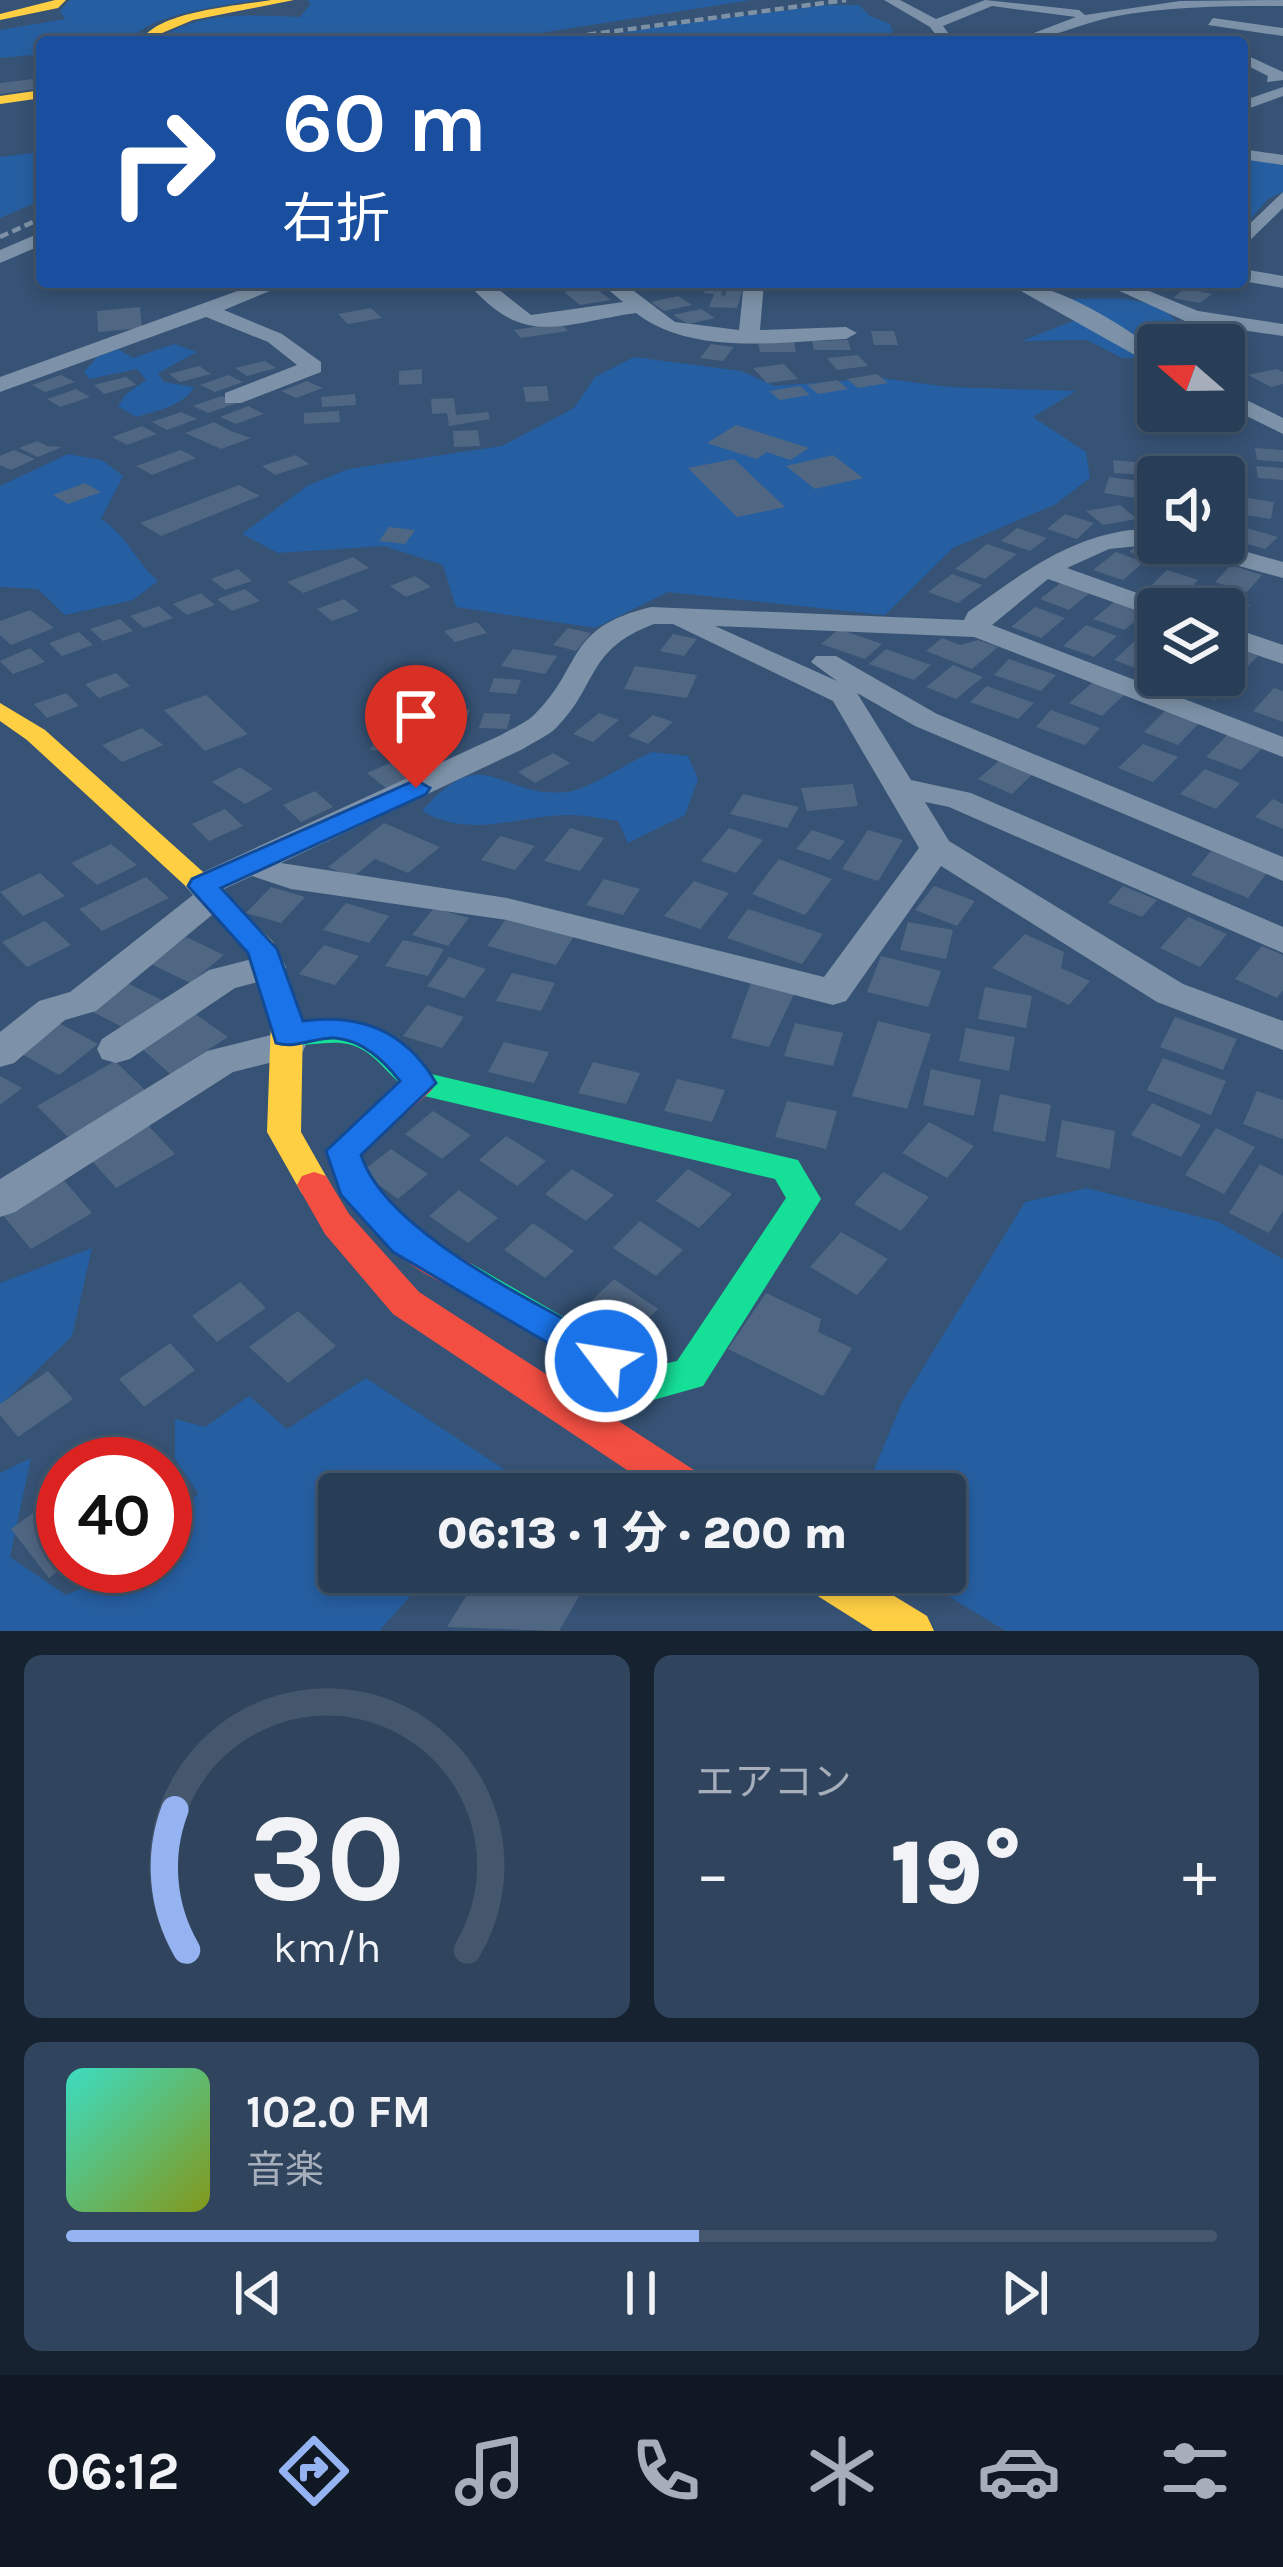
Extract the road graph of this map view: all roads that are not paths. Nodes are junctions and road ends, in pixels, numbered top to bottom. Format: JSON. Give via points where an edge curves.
{"nodes":[{"id":1,"x":61,"y":0,"type":"edge"},
{"id":2,"x":289,"y":0,"type":"edge"},
{"id":3,"x":890,"y":0,"type":"edge"},
{"id":4,"x":1239,"y":2,"type":"edge"},
{"id":5,"x":1283,"y":2,"type":"edge"},
{"id":6,"x":1089,"y":14,"type":"junction"},
{"id":7,"x":0,"y":17,"type":"edge"},
{"id":8,"x":934,"y":24,"type":"junction"},
{"id":9,"x":1283,"y":32,"type":"edge"},
{"id":10,"x":1201,"y":33,"type":"dead end"},
{"id":11,"x":150,"y":36,"type":"edge"},
{"id":12,"x":943,"y":36,"type":"edge"},
{"id":13,"x":1032,"y":36,"type":"edge"},
{"id":14,"x":1206,"y":36,"type":"edge"},
{"id":15,"x":1248,"y":60,"type":"edge"},
{"id":16,"x":1278,"y":85,"type":"edge"},
{"id":17,"x":36,"y":95,"type":"edge"},
{"id":18,"x":0,"y":100,"type":"edge"},
{"id":19,"x":1248,"y":102,"type":"edge"},
{"id":20,"x":1248,"y":155,"type":"edge"},
{"id":21,"x":1283,"y":160,"type":"edge"},
{"id":22,"x":1283,"y":197,"type":"edge"},
{"id":23,"x":1273,"y":217,"type":"edge"},
{"id":24,"x":1248,"y":237,"type":"edge"},
{"id":25,"x":36,"y":241,"type":"edge"},
{"id":26,"x":0,"y":257,"type":"edge"},
{"id":27,"x":1248,"y":276,"type":"edge"},
{"id":28,"x":1283,"y":282,"type":"edge"},
{"id":29,"x":264,"y":288,"type":"edge"},
{"id":30,"x":483,"y":288,"type":"edge"},
{"id":31,"x":616,"y":288,"type":"edge"},
{"id":32,"x":753,"y":288,"type":"edge"},
{"id":33,"x":1027,"y":288,"type":"edge"},
{"id":34,"x":1124,"y":288,"type":"edge"},
{"id":35,"x":639,"y":306,"type":"junction"},
{"id":36,"x":205,"y":309,"type":"junction"},
{"id":37,"x":1194,"y":317,"type":"junction"},
{"id":38,"x":1197,"y":324,"type":"edge"},
{"id":39,"x":1283,"y":330,"type":"edge"},
{"id":40,"x":846,"y":333,"type":"dead end"},
{"id":41,"x":749,"y":337,"type":"junction"},
{"id":42,"x":1137,"y":347,"type":"edge"},
{"id":43,"x":0,"y":385,"type":"edge"},
{"id":44,"x":233,"y":398,"type":"dead end"},
{"id":45,"x":1245,"y":407,"type":"edge"},
{"id":46,"x":1283,"y":427,"type":"edge"},
{"id":47,"x":1137,"y":536,"type":"edge"},
{"id":48,"x":1245,"y":560,"type":"edge"},
{"id":49,"x":1048,"y":570,"type":"junction"},
{"id":50,"x":1283,"y":570,"type":"edge"},
{"id":51,"x":1137,"y":602,"type":"edge"},
{"id":52,"x":669,"y":616,"type":"junction"},
{"id":53,"x":978,"y":629,"type":"junction"},
{"id":54,"x":720,"y":637,"type":"junction"},
{"id":55,"x":1245,"y":642,"type":"edge"},
{"id":56,"x":1283,"y":656,"type":"edge"},
{"id":57,"x":0,"y":710,"type":"edge"},
{"id":58,"x":1283,"y":748,"type":"edge"},
{"id":59,"x":901,"y":787,"type":"junction"},
{"id":60,"x":936,"y":848,"type":"junction"},
{"id":61,"x":251,"y":863,"type":"junction"},
{"id":62,"x":1283,"y":869,"type":"edge"},
{"id":63,"x":207,"y":891,"type":"junction"},
{"id":64,"x":1283,"y":941,"type":"edge"},
{"id":65,"x":268,"y":967,"type":"junction"},
{"id":66,"x":1283,"y":1036,"type":"edge"},
{"id":67,"x":287,"y":1040,"type":"junction"},
{"id":68,"x":116,"y":1049,"type":"dead end"},
{"id":69,"x":0,"y":1053,"type":"edge"},
{"id":70,"x":420,"y":1083,"type":"junction"},
{"id":71,"x":0,"y":1200,"type":"edge"},
{"id":72,"x":666,"y":1473,"type":"edge"},
{"id":73,"x":850,"y":1593,"type":"edge"},
{"id":74,"x":911,"y":1631,"type":"edge"}],
"edges":[{"from":1,"to":7,"type":"street"},
{"from":2,"to":11,"type":"street","via":[[190,17]]},
{"from":3,"to":8,"type":"street"},
{"from":4,"to":5,"type":"street"},
{"from":4,"to":6,"type":"street"},
{"from":6,"to":8,"type":"street","via":[[991,2]]},
{"from":6,"to":9,"type":"street"},
{"from":6,"to":13,"type":"street"},
{"from":8,"to":12,"type":"street"},
{"from":10,"to":14,"type":"street"},
{"from":15,"to":16,"type":"street","via":[[1280,76]]},
{"from":16,"to":19,"type":"street"},
{"from":17,"to":18,"type":"street"},
{"from":20,"to":21,"type":"street"},
{"from":22,"to":23,"type":"street"},
{"from":23,"to":24,"type":"street"},
{"from":25,"to":26,"type":"street"},
{"from":27,"to":28,"type":"street"},
{"from":29,"to":36,"type":"street"},
{"from":30,"to":35,"type":"street","via":[[528,322]]},
{"from":31,"to":35,"type":"street"},
{"from":32,"to":41,"type":"street"},
{"from":33,"to":42,"type":"street"},
{"from":34,"to":37,"type":"street"},
{"from":35,"to":41,"type":"street","via":[[669,328]]},
{"from":36,"to":43,"type":"street"},
{"from":36,"to":44,"type":"street","via":[[275,338],[313,367]]},
{"from":37,"to":38,"type":"street"},
{"from":37,"to":39,"type":"street"},
{"from":40,"to":41,"type":"street"},
{"from":45,"to":46,"type":"street"},
{"from":47,"to":49,"type":"street","via":[[1087,543]]},
{"from":48,"to":50,"type":"street"},
{"from":49,"to":51,"type":"street"},
{"from":49,"to":53,"type":"street","via":[[978,618]]},
{"from":52,"to":53,"type":"street"},
{"from":52,"to":54,"type":"street"},
{"from":52,"to":61,"type":"street","via":[[634,621],[594,646],[544,722],[512,742]]},
{"from":53,"to":58,"type":"street"},
{"from":54,"to":59,"type":"street","via":[[844,695]]},
{"from":54,"to":62,"type":"street","via":[[754,638],[823,661],[926,720]]},
{"from":55,"to":56,"type":"street"},
{"from":57,"to":63,"type":"street"},
{"from":59,"to":60,"type":"street"},
{"from":59,"to":64,"type":"street","via":[[959,800]]},
{"from":60,"to":61,"type":"street","via":[[833,992],[507,909],[291,878]]},
{"from":60,"to":66,"type":"street","via":[[1169,993]]},
{"from":61,"to":63,"type":"street"},
{"from":63,"to":65,"type":"street","via":[[262,949]]},
{"from":63,"to":69,"type":"street","via":[[83,1002],[52,1010]]},
{"from":65,"to":67,"type":"street"},
{"from":65,"to":68,"type":"street","via":[[222,979]]},
{"from":67,"to":70,"type":"street","via":[[340,1027],[390,1047]]},
{"from":67,"to":71,"type":"street","via":[[221,1061]]},
{"from":67,"to":72,"type":"street","via":[[284,1132],[337,1224],[406,1303]]},
{"from":70,"to":70,"type":"street","via":[[786,1169],[804,1199],[689,1374],[646,1385],[406,1242],[353,1186],[343,1151]]},
{"from":73,"to":74,"type":"street"}]}
